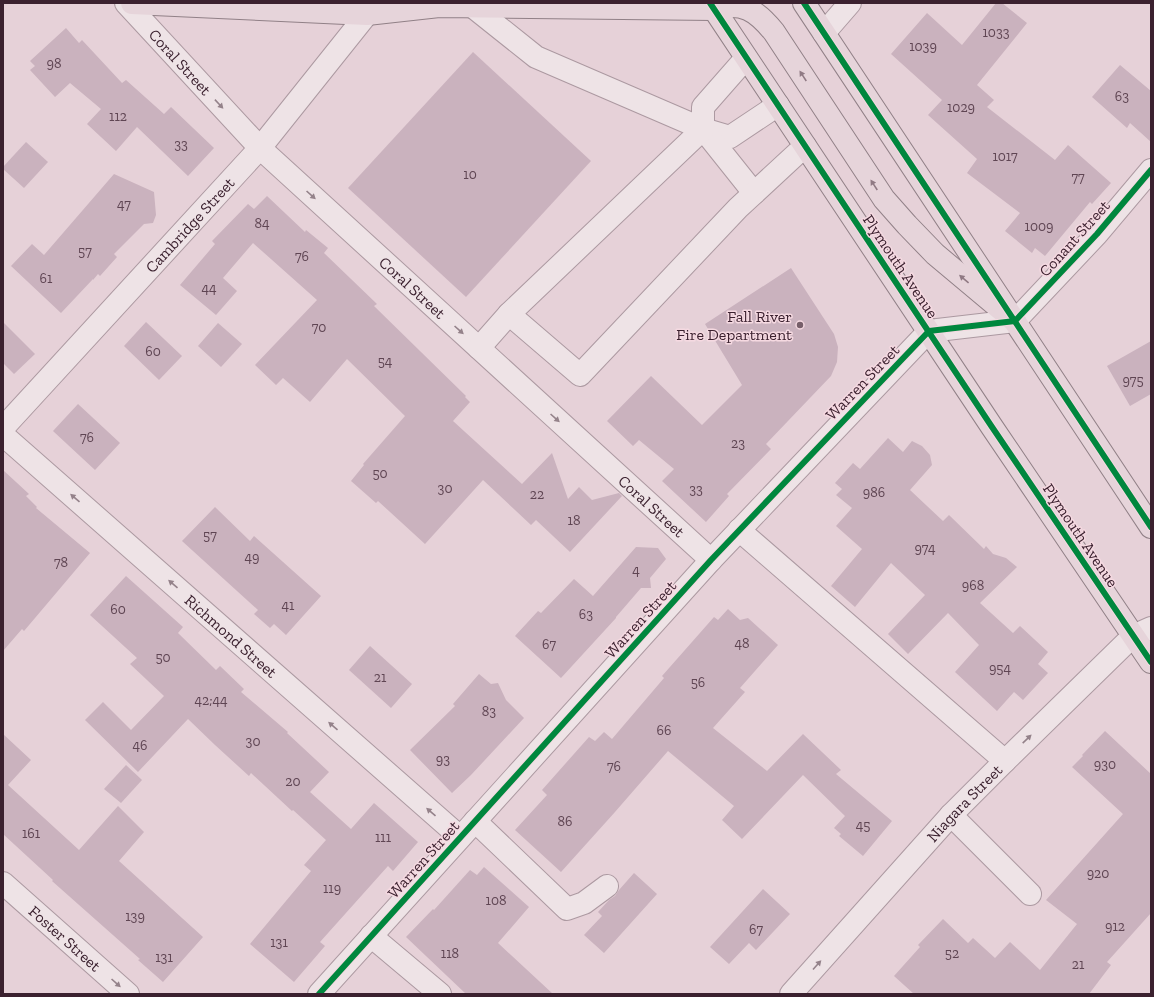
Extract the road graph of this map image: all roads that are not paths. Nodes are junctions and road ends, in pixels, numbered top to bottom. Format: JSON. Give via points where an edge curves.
{"nodes":[{"id":1,"x":126,"y":3,"type":"edge"},
{"id":2,"x":132,"y":3,"type":"edge"},
{"id":3,"x":804,"y":3,"type":"edge"},
{"id":4,"x":850,"y":3,"type":"edge"},
{"id":5,"x":472,"y":6,"type":"junction"},
{"id":6,"x":712,"y":6,"type":"edge"},
{"id":7,"x":367,"y":14,"type":"junction"},
{"id":8,"x":824,"y":32,"type":"junction"},
{"id":9,"x":746,"y":58,"type":"junction"},
{"id":10,"x":778,"y":105,"type":"junction"},
{"id":11,"x":703,"y":129,"type":"junction"},
{"id":12,"x":805,"y":146,"type":"junction"},
{"id":13,"x":260,"y":148,"type":"junction"},
{"id":14,"x":1151,"y":170,"type":"edge"},
{"id":15,"x":754,"y":193,"type":"junction"},
{"id":16,"x":509,"y":314,"type":"junction"},
{"id":17,"x":1015,"y":322,"type":"junction"},
{"id":18,"x":929,"y":331,"type":"junction"},
{"id":19,"x":478,"y":348,"type":"junction"},
{"id":20,"x":3,"y":428,"type":"edge"},
{"id":21,"x":3,"y":435,"type":"edge"},
{"id":22,"x":1151,"y":528,"type":"edge"},
{"id":23,"x":739,"y":530,"type":"junction"},
{"id":24,"x":710,"y":560,"type":"junction"},
{"id":25,"x":1142,"y":632,"type":"edge"},
{"id":26,"x":1151,"y":662,"type":"edge"},
{"id":27,"x":1005,"y":761,"type":"junction"},
{"id":28,"x":951,"y":815,"type":"junction"},
{"id":29,"x":475,"y":821,"type":"junction"},
{"id":30,"x":460,"y":837,"type":"junction"},
{"id":31,"x":3,"y":883,"type":"edge"},
{"id":32,"x":607,"y":886,"type":"dead end"},
{"id":33,"x":1030,"y":894,"type":"dead end"},
{"id":34,"x":371,"y":936,"type":"junction"},
{"id":35,"x":128,"y":994,"type":"edge"},
{"id":36,"x":319,"y":994,"type":"edge"},
{"id":37,"x":440,"y":994,"type":"edge"},
{"id":38,"x":791,"y":994,"type":"edge"}],
"edges":[{"from":1,"to":13,"type":"street","name":"Coral Street","one_way":true},
{"from":2,"to":7,"type":"main road"},
{"from":3,"to":8,"type":"main road"},
{"from":4,"to":8,"type":"street"},
{"from":5,"to":6,"type":"main road"},
{"from":5,"to":7,"type":"main road","via":[[440,6]]},
{"from":5,"to":11,"type":"street","via":[[536,57]]},
{"from":6,"to":9,"type":"main road","name":"Plymouth Avenue"},
{"from":17,"to":6,"type":"main road","one_way":true,"via":[[935,254],[884,199],[765,21],[744,6]]},
{"from":7,"to":13,"type":"street","name":"Cambridge Street"},
{"from":8,"to":17,"type":"main road"},
{"from":9,"to":10,"type":"main road","name":"Plymouth Avenue"},
{"from":9,"to":11,"type":"street","via":[[702,107]]},
{"from":10,"to":11,"type":"street","via":[[730,137]]},
{"from":10,"to":12,"type":"main road","name":"Plymouth Avenue"},
{"from":11,"to":15,"type":"street"},
{"from":11,"to":16,"type":"street"},
{"from":12,"to":15,"type":"street"},
{"from":12,"to":18,"type":"main road","name":"Plymouth Avenue"},
{"from":13,"to":19,"type":"street","name":"Coral Street","one_way":true},
{"from":13,"to":20,"type":"street","name":"Cambridge Street"},
{"from":14,"to":17,"type":"street","name":"Conant Street","via":[[1097,234]]},
{"from":15,"to":16,"type":"street","via":[[580,375]]},
{"from":16,"to":19,"type":"street"},
{"from":17,"to":18,"type":"street"},
{"from":17,"to":22,"type":"main road"},
{"from":18,"to":23,"type":"street","name":"Warren Street"},
{"from":18,"to":25,"type":"main road","name":"Plymouth Avenue"},
{"from":19,"to":24,"type":"street","name":"Coral Street","one_way":true},
{"from":30,"to":21,"type":"street","name":"Richmond Street","one_way":true},
{"from":23,"to":24,"type":"street","name":"Warren Street"},
{"from":23,"to":27,"type":"street"},
{"from":24,"to":29,"type":"street","name":"Warren Street"},
{"from":25,"to":26,"type":"main road","name":"Plymouth Avenue"},
{"from":27,"to":25,"type":"street","name":"Niagara Street","one_way":true},
{"from":27,"to":28,"type":"street","name":"Niagara Street"},
{"from":28,"to":33,"type":"street"},
{"from":38,"to":28,"type":"street","name":"Niagara Street","one_way":true},
{"from":29,"to":30,"type":"street","name":"Warren Street"},
{"from":29,"to":32,"type":"street","via":[[567,909],[584,903]]},
{"from":30,"to":34,"type":"street","name":"Warren Street"},
{"from":31,"to":35,"type":"street","name":"Foster Street","one_way":true},
{"from":34,"to":36,"type":"street","name":"Warren Street"},
{"from":34,"to":37,"type":"street"}]}
